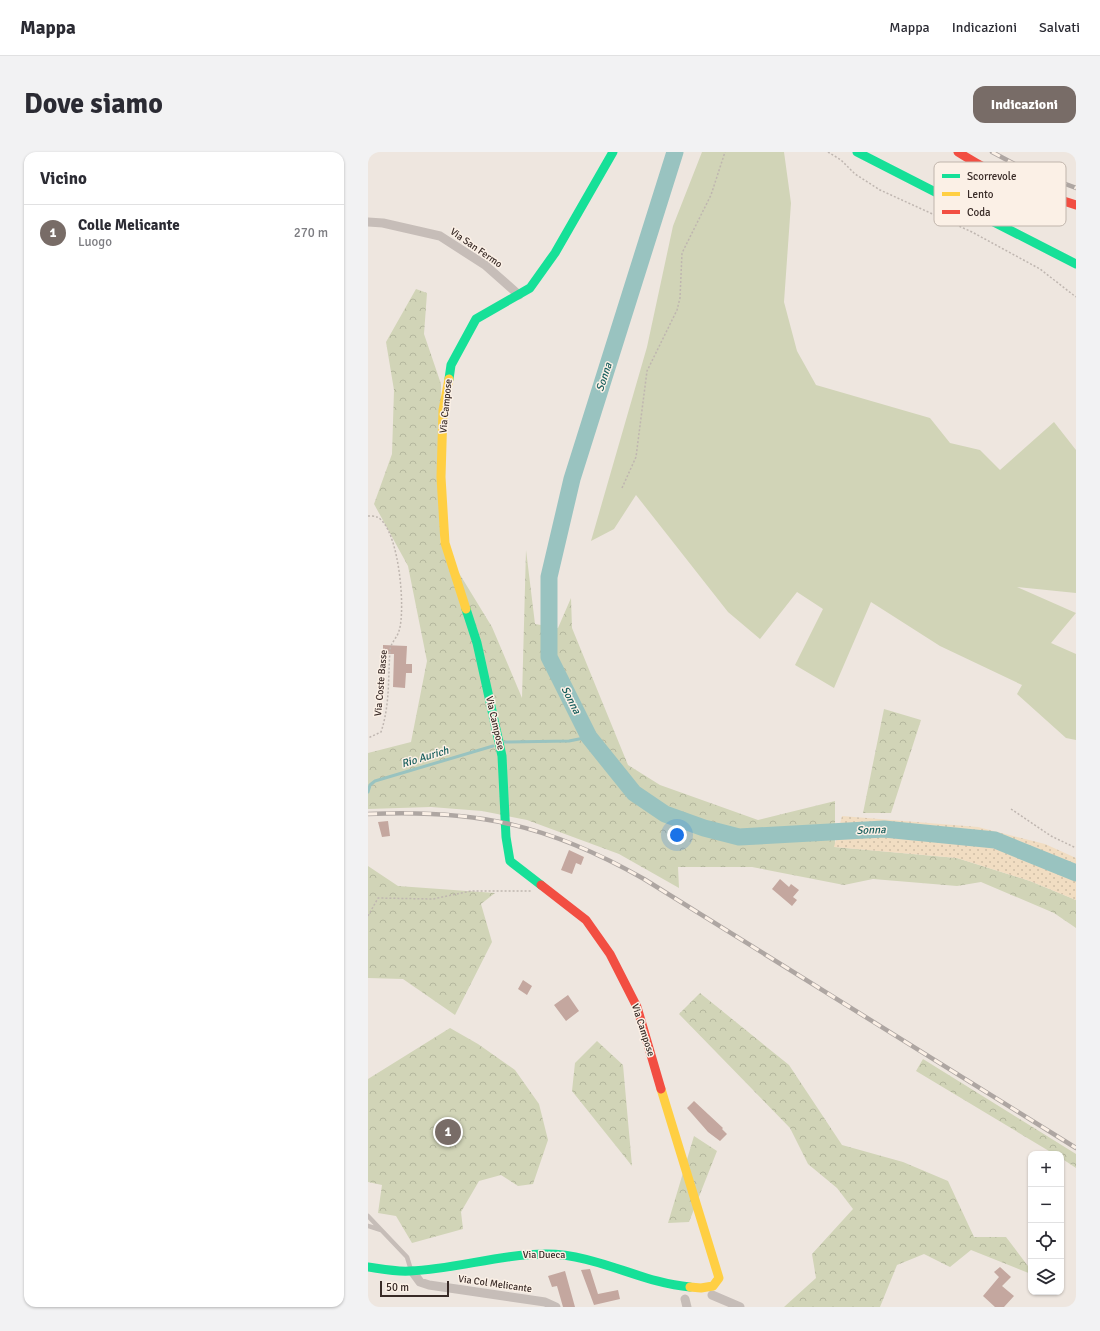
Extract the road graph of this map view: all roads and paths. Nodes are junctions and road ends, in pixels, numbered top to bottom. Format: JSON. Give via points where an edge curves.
{"nodes":[{"id":1,"x":614,"y":152,"type":"edge"},
{"id":2,"x":725,"y":152,"type":"edge"},
{"id":3,"x":828,"y":152,"type":"edge"},
{"id":4,"x":856,"y":152,"type":"edge"},
{"id":5,"x":958,"y":152,"type":"edge"},
{"id":6,"x":972,"y":162,"type":"edge"},
{"id":7,"x":934,"y":191,"type":"edge"},
{"id":8,"x":1066,"y":202,"type":"edge"},
{"id":9,"x":1076,"y":205,"type":"edge"},
{"id":10,"x":934,"y":215,"type":"edge"},
{"id":11,"x":368,"y":222,"type":"edge"},
{"id":12,"x":959,"y":226,"type":"edge"},
{"id":13,"x":1002,"y":226,"type":"edge"},
{"id":14,"x":1076,"y":264,"type":"edge"},
{"id":15,"x":519,"y":295,"type":"junction"},
{"id":16,"x":1076,"y":297,"type":"edge"},
{"id":17,"x":622,"y":488,"type":"dead end"},
{"id":18,"x":368,"y":516,"type":"edge"},
{"id":19,"x":368,"y":738,"type":"edge"},
{"id":20,"x":1011,"y":809,"type":"dead end"},
{"id":21,"x":1076,"y":848,"type":"edge"},
{"id":22,"x":547,"y":890,"type":"junction"},
{"id":23,"x":368,"y":916,"type":"edge"},
{"id":24,"x":368,"y":1216,"type":"edge"},
{"id":25,"x":368,"y":1226,"type":"edge"},
{"id":26,"x":382,"y":1231,"type":"junction"},
{"id":27,"x":368,"y":1267,"type":"edge"},
{"id":28,"x":412,"y":1271,"type":"junction"},
{"id":29,"x":656,"y":1290,"type":"dead end"},
{"id":30,"x":712,"y":1295,"type":"junction"},
{"id":31,"x":683,"y":1301,"type":"edge"},
{"id":32,"x":556,"y":1307,"type":"edge"},
{"id":33,"x":740,"y":1307,"type":"edge"}],
"edges":[{"from":1,"to":15,"type":"main road","name":"Via Campose","via":[[555,253],[530,288]]},
{"from":2,"to":17,"type":"path","via":[[711,195],[682,254],[678,310],[647,372],[636,457]]},
{"from":3,"to":10,"type":"path","via":[[880,190]]},
{"from":4,"to":7,"type":"main road"},
{"from":5,"to":6,"type":"main road"},
{"from":8,"to":9,"type":"main road"},
{"from":11,"to":15,"type":"street","name":"Via San Fermo","via":[[440,236],[486,265]]},
{"from":12,"to":16,"type":"path","via":[[1040,269]]},
{"from":13,"to":14,"type":"main road"},
{"from":15,"to":22,"type":"main road","name":"Via Campose","via":[[476,319],[451,365],[443,410],[441,478],[445,543],[477,643],[502,756],[506,837],[510,861]]},
{"from":18,"to":19,"type":"path","name":"Via Coste Basse","via":[[377,517],[385,524],[395,549],[401,576],[401,614],[399,631],[391,648],[387,714],[381,732]]},
{"from":20,"to":21,"type":"path","via":[[1051,836]]},
{"from":22,"to":23,"type":"path","via":[[471,891],[433,899],[378,898]]},
{"from":22,"to":30,"type":"main road","name":"Via Campose","via":[[586,920],[610,954],[637,1007],[719,1278],[718,1288]]},
{"from":24,"to":26,"type":"lane"},
{"from":25,"to":26,"type":"lane"},
{"from":26,"to":28,"type":"lane","via":[[407,1257]]},
{"from":27,"to":28,"type":"main road","name":"Via Dueca"},
{"from":28,"to":29,"type":"main road","name":"Via Dueca","via":[[522,1254],[563,1253],[591,1259]]},
{"from":28,"to":32,"type":"street","name":"Via Col Melicante","via":[[420,1282],[429,1285],[545,1302]]},
{"from":30,"to":31,"type":"main road","via":[[698,1300]]},
{"from":30,"to":33,"type":"street"}]}
